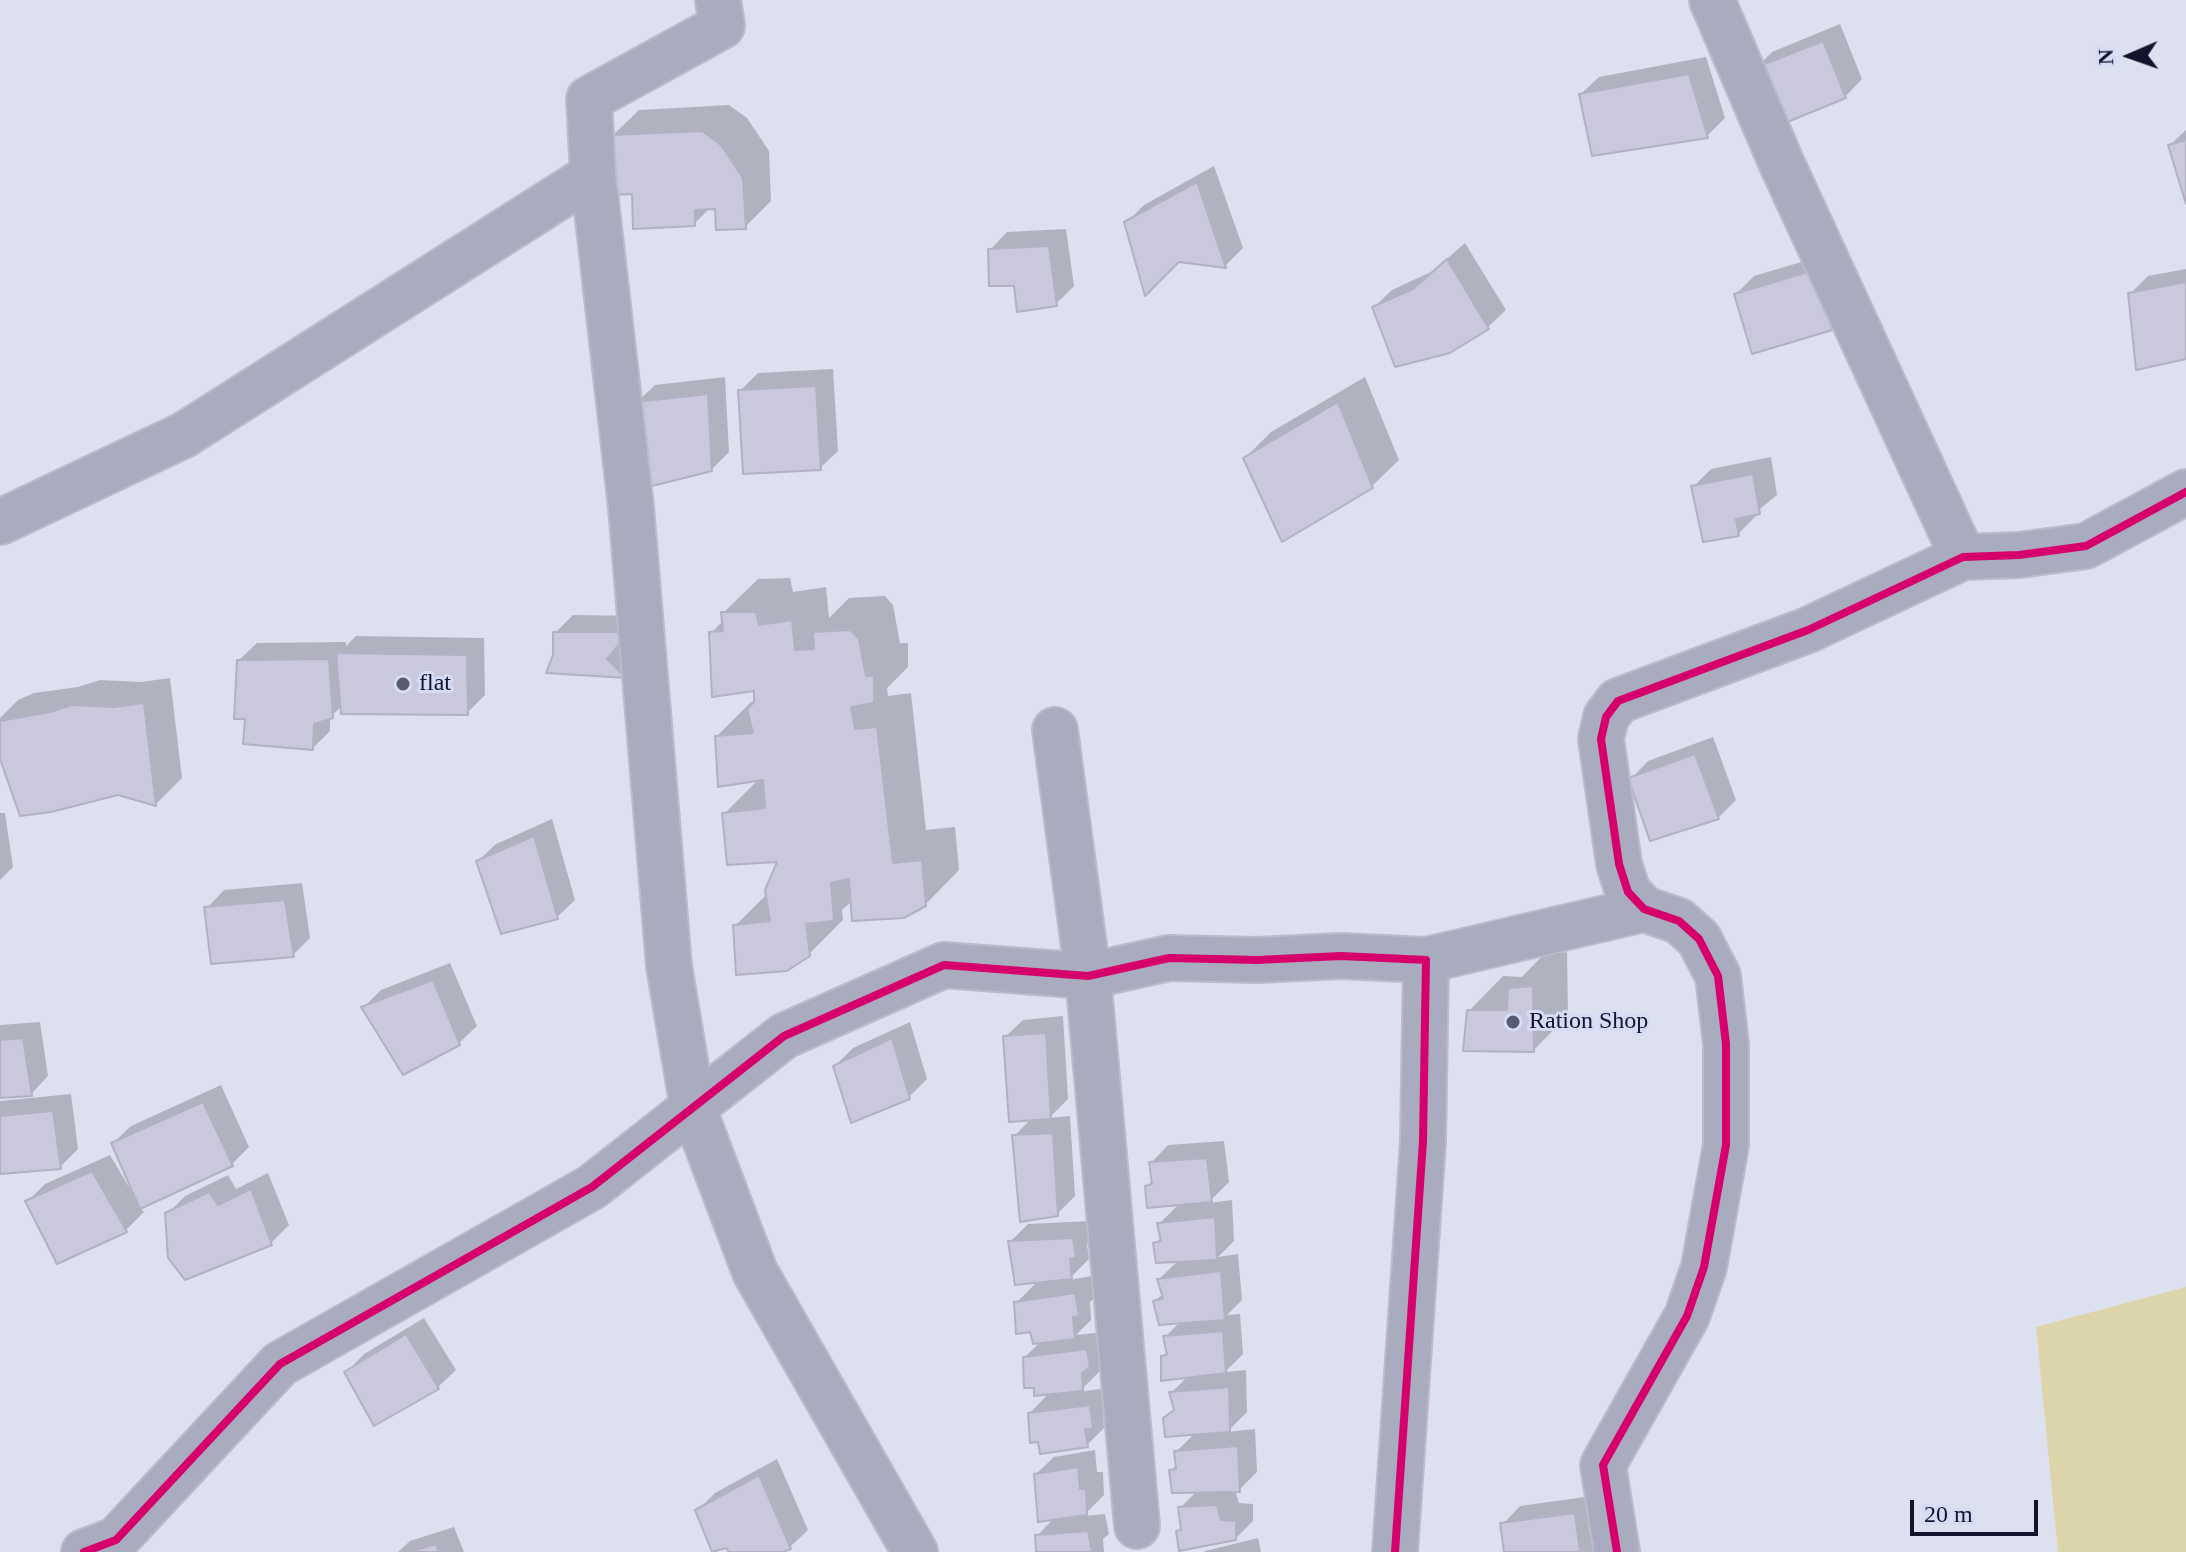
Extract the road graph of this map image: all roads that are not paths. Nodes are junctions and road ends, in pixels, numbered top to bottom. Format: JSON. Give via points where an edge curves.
{"nodes":[{"id":1,"x":718,"y":0,"type":"edge"},
{"id":2,"x":1712,"y":0,"type":"edge"},
{"id":3,"x":593,"y":175,"type":"junction"},
{"id":4,"x":2186,"y":492,"type":"edge"},
{"id":5,"x":0,"y":522,"type":"edge"},
{"id":6,"x":1963,"y":557,"type":"junction"},
{"id":7,"x":1055,"y":730,"type":"dead end"},
{"id":8,"x":1644,"y":909,"type":"junction"},
{"id":9,"x":1426,"y":960,"type":"junction"},
{"id":10,"x":1088,"y":976,"type":"junction"},
{"id":11,"x":693,"y":1108,"type":"junction"},
{"id":12,"x":1137,"y":1526,"type":"dead end"},
{"id":13,"x":106,"y":1548,"type":"edge"},
{"id":14,"x":915,"y":1552,"type":"edge"},
{"id":15,"x":1395,"y":1552,"type":"edge"},
{"id":16,"x":1617,"y":1552,"type":"edge"}],
"edges":[{"from":1,"to":3,"type":"street","via":[[722,26],[589,99]]},
{"from":2,"to":6,"type":"street"},
{"from":3,"to":5,"type":"street","via":[[184,435]]},
{"from":3,"to":11,"type":"street","via":[[631,507],[669,966]]},
{"from":4,"to":6,"type":"street","via":[[2086,546]]},
{"from":6,"to":8,"type":"street","via":[[1808,630],[1618,701],[1606,717],[1601,739],[1619,864],[1628,892]]},
{"from":7,"to":10,"type":"street"},
{"from":8,"to":9,"type":"street"},
{"from":8,"to":16,"type":"street","via":[[1679,921],[1699,939],[1718,976],[1726,1044],[1726,1145],[1704,1267],[1687,1316],[1603,1465]]},
{"from":9,"to":10,"type":"street","via":[[1169,958]]},
{"from":9,"to":15,"type":"street","via":[[1423,1141]]},
{"from":10,"to":11,"type":"street","via":[[944,965],[784,1036]]},
{"from":10,"to":12,"type":"street"},
{"from":11,"to":13,"type":"street","via":[[592,1187],[280,1364]]},
{"from":11,"to":14,"type":"street","via":[[755,1272]]}]}
